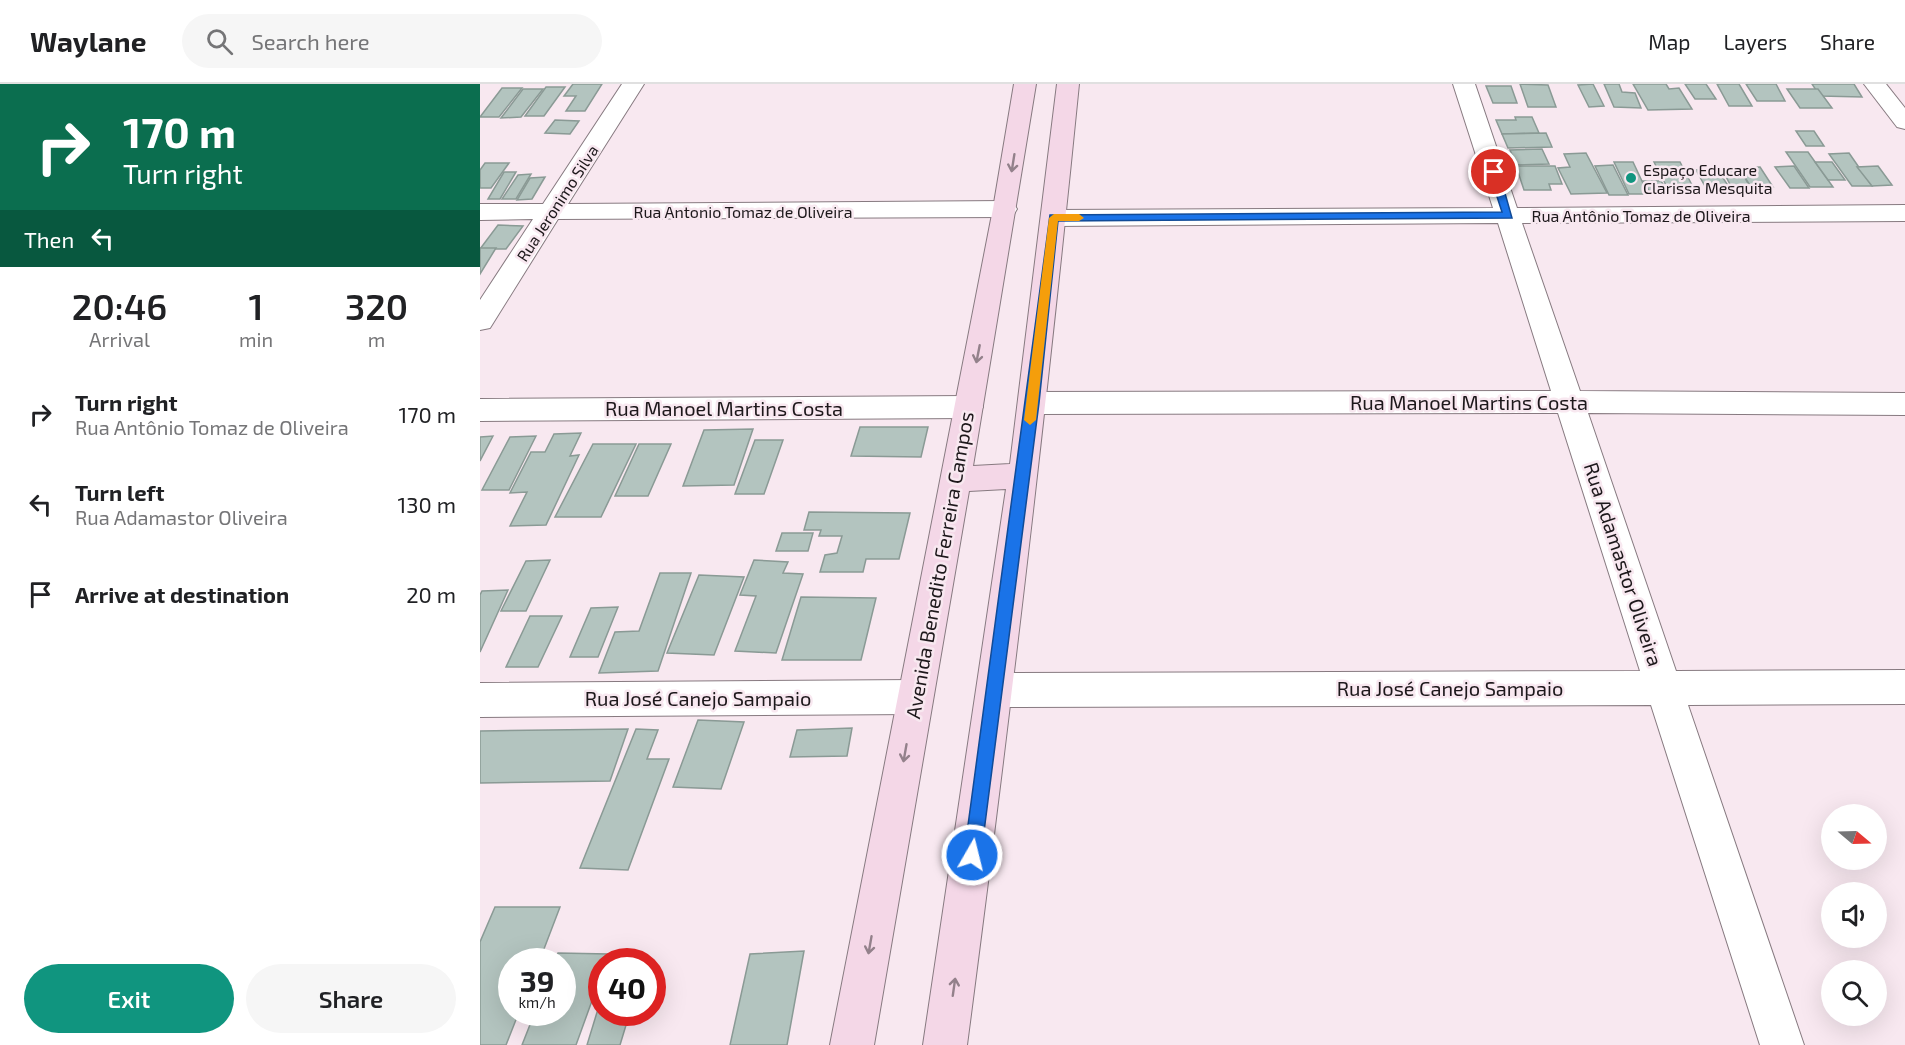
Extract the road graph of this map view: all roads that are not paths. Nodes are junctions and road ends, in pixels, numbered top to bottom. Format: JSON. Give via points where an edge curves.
{"nodes":[{"id":1,"x":633,"y":84,"type":"edge"},
{"id":2,"x":1464,"y":84,"type":"edge"},
{"id":3,"x":1875,"y":84,"type":"edge"},
{"id":4,"x":1023,"y":100,"type":"edge"},
{"id":5,"x":1067,"y":100,"type":"edge"},
{"id":6,"x":1905,"y":122,"type":"edge"},
{"id":7,"x":1005,"y":209,"type":"junction"},
{"id":8,"x":480,"y":212,"type":"edge"},
{"id":9,"x":550,"y":212,"type":"junction"},
{"id":10,"x":1905,"y":213,"type":"edge"},
{"id":11,"x":1509,"y":215,"type":"junction"},
{"id":12,"x":1054,"y":218,"type":"junction"},
{"id":13,"x":480,"y":321,"type":"edge"},
{"id":14,"x":1570,"y":402,"type":"junction"},
{"id":15,"x":1033,"y":403,"type":"junction"},
{"id":16,"x":1905,"y":404,"type":"edge"},
{"id":17,"x":968,"y":407,"type":"junction"},
{"id":18,"x":480,"y":410,"type":"edge"},
{"id":19,"x":1022,"y":476,"type":"junction"},
{"id":20,"x":956,"y":479,"type":"junction"},
{"id":21,"x":1665,"y":687,"type":"junction"},
{"id":22,"x":1905,"y":687,"type":"edge"},
{"id":23,"x":996,"y":690,"type":"junction"},
{"id":24,"x":915,"y":697,"type":"junction"},
{"id":25,"x":480,"y":700,"type":"edge"},
{"id":26,"x":852,"y":1045,"type":"edge"},
{"id":27,"x":945,"y":1045,"type":"edge"},
{"id":28,"x":1782,"y":1045,"type":"edge"}],
"edges":[{"from":1,"to":9,"type":"street","name":"Rua Jeronimo Silva"},
{"from":2,"to":11,"type":"street","name":"Rua Adamastor Oliveira"},
{"from":3,"to":6,"type":"street"},
{"from":4,"to":5,"type":"street"},
{"from":4,"to":7,"type":"street","name":"Avenida Benedito Ferreira Campos","one_way":true},
{"from":5,"to":12,"type":"street"},
{"from":7,"to":9,"type":"street","name":"Rua Antonio Tomaz de Oliveira"},
{"from":7,"to":17,"type":"street","name":"Avenida Benedito Ferreira Campos","one_way":true},
{"from":8,"to":9,"type":"street","name":"Rua Antonio Tomaz de Oliveira"},
{"from":9,"to":13,"type":"street","name":"Rua Jeronimo Silva"},
{"from":10,"to":11,"type":"street","name":"Rua Antônio Tomaz de Oliveira"},
{"from":11,"to":12,"type":"street","name":"Rua Antônio Tomaz de Oliveira"},
{"from":11,"to":14,"type":"street","name":"Rua Adamastor Oliveira"},
{"from":12,"to":15,"type":"street"},
{"from":14,"to":15,"type":"street","name":"Rua Manoel Martins Costa"},
{"from":14,"to":16,"type":"street","name":"Rua Manoel Martins Costa"},
{"from":14,"to":21,"type":"street","name":"Rua Adamastor Oliveira"},
{"from":15,"to":19,"type":"street"},
{"from":17,"to":18,"type":"street","name":"Rua Manoel Martins Costa"},
{"from":17,"to":20,"type":"street","name":"Avenida Benedito Ferreira Campos"},
{"from":19,"to":20,"type":"street"},
{"from":19,"to":23,"type":"street"},
{"from":20,"to":24,"type":"street","name":"Avenida Benedito Ferreira Campos"},
{"from":21,"to":22,"type":"street","name":"Rua José Canejo Sampaio"},
{"from":21,"to":23,"type":"street","name":"Rua José Canejo Sampaio"},
{"from":21,"to":28,"type":"street","name":"Rua Adamastor Oliveira"},
{"from":27,"to":23,"type":"street","one_way":true},
{"from":24,"to":25,"type":"street","name":"Rua José Canejo Sampaio"},
{"from":24,"to":26,"type":"street","name":"Avenida Benedito Ferreira Campos","one_way":true}]}
